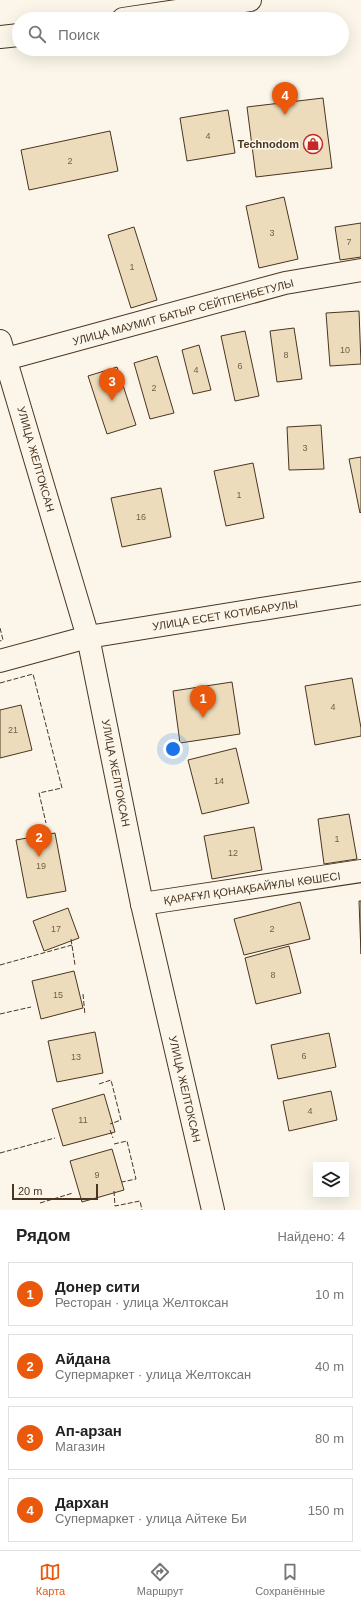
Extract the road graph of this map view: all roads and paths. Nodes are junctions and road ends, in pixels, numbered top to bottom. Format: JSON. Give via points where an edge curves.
{"nodes":[{"id":1,"x":250,"y":0,"type":"edge"},
{"id":2,"x":170,"y":12,"type":"edge"},
{"id":3,"x":12,"y":35,"type":"edge"},
{"id":4,"x":0,"y":37,"type":"edge"},
{"id":5,"x":361,"y":270,"type":"edge"},
{"id":6,"x":3,"y":350,"type":"edge"},
{"id":7,"x":361,"y":593,"type":"edge"},
{"id":8,"x":88,"y":637,"type":"junction"},
{"id":9,"x":0,"y":661,"type":"edge"},
{"id":10,"x":361,"y":871,"type":"edge"},
{"id":11,"x":142,"y":904,"type":"junction"},
{"id":12,"x":213,"y":1210,"type":"edge"}],
"edges":[{"from":1,"to":2,"type":"street"},
{"from":3,"to":4,"type":"street"},
{"from":5,"to":6,"type":"street","name":"УЛИЦА МАУМИТ БАТЫР СЕЙТПЕНБЕТУЛЫ","via":[[285,283]]},
{"from":6,"to":8,"type":"street","name":"УЛИЦА ЖЕЛТОКСАН"},
{"from":7,"to":8,"type":"street","name":"УЛИЦА ЕСЕТ КОТИБАРУЛЫ"},
{"from":8,"to":9,"type":"street","name":"УЛИЦА ЕСЕТ КОТИБАРУЛЫ"},
{"from":8,"to":11,"type":"street","name":"УЛИЦА ЖЕЛТОКСАН"},
{"from":10,"to":11,"type":"street","name":"ҚАРАҒҰЛ ҚОНАҚБАЙҰЛЫ КӨШЕСІ"},
{"from":11,"to":12,"type":"street","name":"УЛИЦА ЖЕЛТОКСАН"}]}
